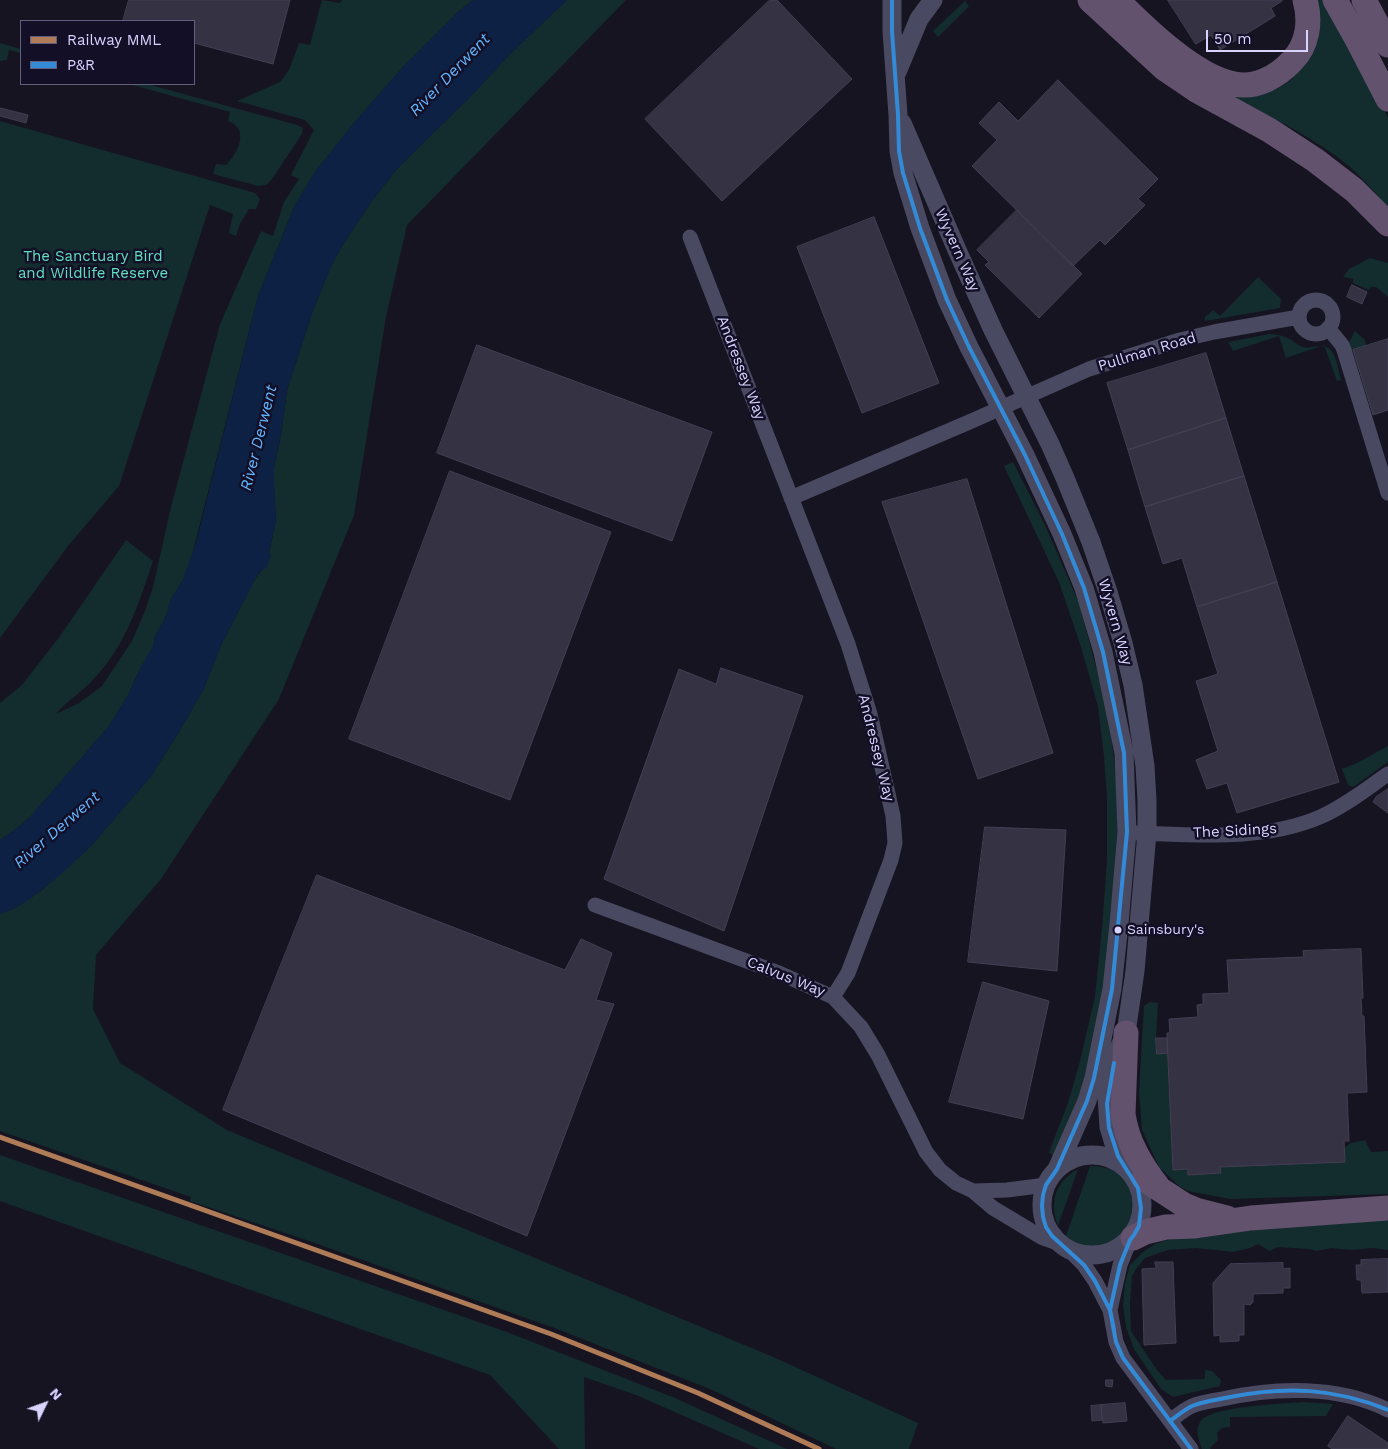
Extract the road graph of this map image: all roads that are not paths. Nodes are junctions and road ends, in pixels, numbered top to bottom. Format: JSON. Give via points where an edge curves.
{"nodes":[{"id":1,"x":892,"y":0,"type":"edge"},
{"id":2,"x":933,"y":0,"type":"edge"},
{"id":3,"x":1090,"y":0,"type":"edge"},
{"id":4,"x":1117,"y":0,"type":"edge"},
{"id":5,"x":1305,"y":0,"type":"edge"},
{"id":6,"x":1335,"y":0,"type":"edge"},
{"id":7,"x":1364,"y":0,"type":"edge"},
{"id":8,"x":1388,"y":45,"type":"edge"},
{"id":9,"x":896,"y":74,"type":"junction"},
{"id":10,"x":1388,"y":99,"type":"edge"},
{"id":11,"x":898,"y":115,"type":"junction"},
{"id":12,"x":1388,"y":224,"type":"edge"},
{"id":13,"x":690,"y":237,"type":"dead end"},
{"id":14,"x":1299,"y":317,"type":"junction"},
{"id":15,"x":1328,"y":328,"type":"junction"},
{"id":16,"x":1026,"y":397,"type":"junction"},
{"id":17,"x":1002,"y":408,"type":"junction"},
{"id":18,"x":1388,"y":492,"type":"edge"},
{"id":19,"x":792,"y":498,"type":"junction"},
{"id":20,"x":1388,"y":774,"type":"edge"},
{"id":21,"x":1127,"y":832,"type":"junction"},
{"id":22,"x":1146,"y":833,"type":"junction"},
{"id":23,"x":594,"y":906,"type":"dead end"},
{"id":24,"x":833,"y":996,"type":"junction"},
{"id":25,"x":1126,"y":1033,"type":"junction"},
{"id":26,"x":1124,"y":1166,"type":"junction"},
{"id":27,"x":1057,"y":1169,"type":"junction"},
{"id":28,"x":1046,"y":1185,"type":"junction"},
{"id":29,"x":1158,"y":1187,"type":"junction"},
{"id":30,"x":973,"y":1190,"type":"junction"},
{"id":31,"x":1388,"y":1208,"type":"edge"},
{"id":32,"x":1234,"y":1220,"type":"junction"},
{"id":33,"x":1131,"y":1239,"type":"junction"},
{"id":34,"x":1065,"y":1247,"type":"junction"},
{"id":35,"x":1110,"y":1310,"type":"junction"},
{"id":36,"x":1388,"y":1410,"type":"edge"},
{"id":37,"x":1170,"y":1421,"type":"junction"},
{"id":38,"x":1190,"y":1449,"type":"edge"}],
"edges":[{"from":1,"to":9,"type":"street","name":"Wyvern Way"},
{"from":2,"to":9,"type":"street","name":"Wyvern Way","via":[[919,19]]},
{"from":3,"to":12,"type":"highway","via":[[1165,68],[1196,90],[1269,130],[1315,160],[1354,190]]},
{"from":4,"to":5,"type":"highway","via":[[1163,43],[1200,70],[1236,85],[1268,79],[1296,58],[1307,33]]},
{"from":6,"to":10,"type":"highway"},
{"from":7,"to":8,"type":"highway"},
{"from":9,"to":11,"type":"street","name":"Wyvern Way"},
{"from":11,"to":16,"type":"street","name":"Wyvern Way"},
{"from":11,"to":17,"type":"street","name":"Wyvern Way","via":[[903,173],[920,228],[947,300]]},
{"from":13,"to":19,"type":"street","name":"Andressey Way"},
{"from":14,"to":15,"type":"street","via":[[1302,326],[1310,332],[1320,333]]},
{"from":14,"to":15,"type":"street","via":[[1306,303],[1321,301],[1332,314]]},
{"from":14,"to":16,"type":"street","name":"Pullman Road","via":[[1180,340],[1088,369]]},
{"from":15,"to":18,"type":"street","via":[[1344,350]]},
{"from":16,"to":17,"type":"street","name":"Pullman Road"},
{"from":16,"to":22,"type":"street","name":"Wyvern Way","via":[[1091,542],[1123,643],[1145,766]]},
{"from":17,"to":19,"type":"street"},
{"from":17,"to":21,"type":"street","name":"Wyvern Way","via":[[1062,534],[1084,588],[1103,652],[1124,753]]},
{"from":19,"to":24,"type":"street","name":"Andressey Way","via":[[848,644],[870,714],[893,816],[895,843],[892,860],[848,973]]},
{"from":20,"to":22,"type":"street","name":"The Sidings","via":[[1334,810],[1293,827],[1233,834]]},
{"from":21,"to":22,"type":"street","name":"The Sidings"},
{"from":21,"to":27,"type":"street","name":"Wyvern Way","via":[[1112,989],[1094,1078]]},
{"from":22,"to":25,"type":"street","name":"Wyvern Way"},
{"from":23,"to":24,"type":"street","name":"Calvus Way","via":[[779,972]]},
{"from":24,"to":30,"type":"street","name":"Calvus Way","via":[[861,1027],[926,1152],[956,1183]]},
{"from":25,"to":26,"type":"street","name":"Wyvern Way","via":[[1114,1059],[1107,1094],[1109,1126]]},
{"from":25,"to":29,"type":"highway","via":[[1124,1124],[1142,1167]]},
{"from":26,"to":27,"type":"street","via":[[1114,1159],[1094,1154],[1074,1158]]},
{"from":26,"to":29,"type":"highway"},
{"from":26,"to":33,"type":"street","via":[[1137,1186],[1142,1206],[1140,1222]]},
{"from":27,"to":28,"type":"street"},
{"from":28,"to":30,"type":"street"},
{"from":28,"to":34,"type":"street","via":[[1042,1206],[1046,1227]]},
{"from":29,"to":32,"type":"highway","via":[[1184,1205]]},
{"from":30,"to":34,"type":"street","via":[[992,1208]]},
{"from":31,"to":32,"type":"highway"},
{"from":32,"to":33,"type":"highway","via":[[1157,1228]]},
{"from":33,"to":34,"type":"street","via":[[1115,1252],[1105,1255],[1081,1255]]},
{"from":33,"to":35,"type":"street","via":[[1120,1265]]},
{"from":34,"to":35,"type":"street","via":[[1084,1265]]},
{"from":35,"to":37,"type":"street","via":[[1116,1342],[1123,1358]]},
{"from":36,"to":37,"type":"street","via":[[1370,1401],[1345,1395],[1278,1391],[1195,1405]]},
{"from":37,"to":38,"type":"street"}]}
